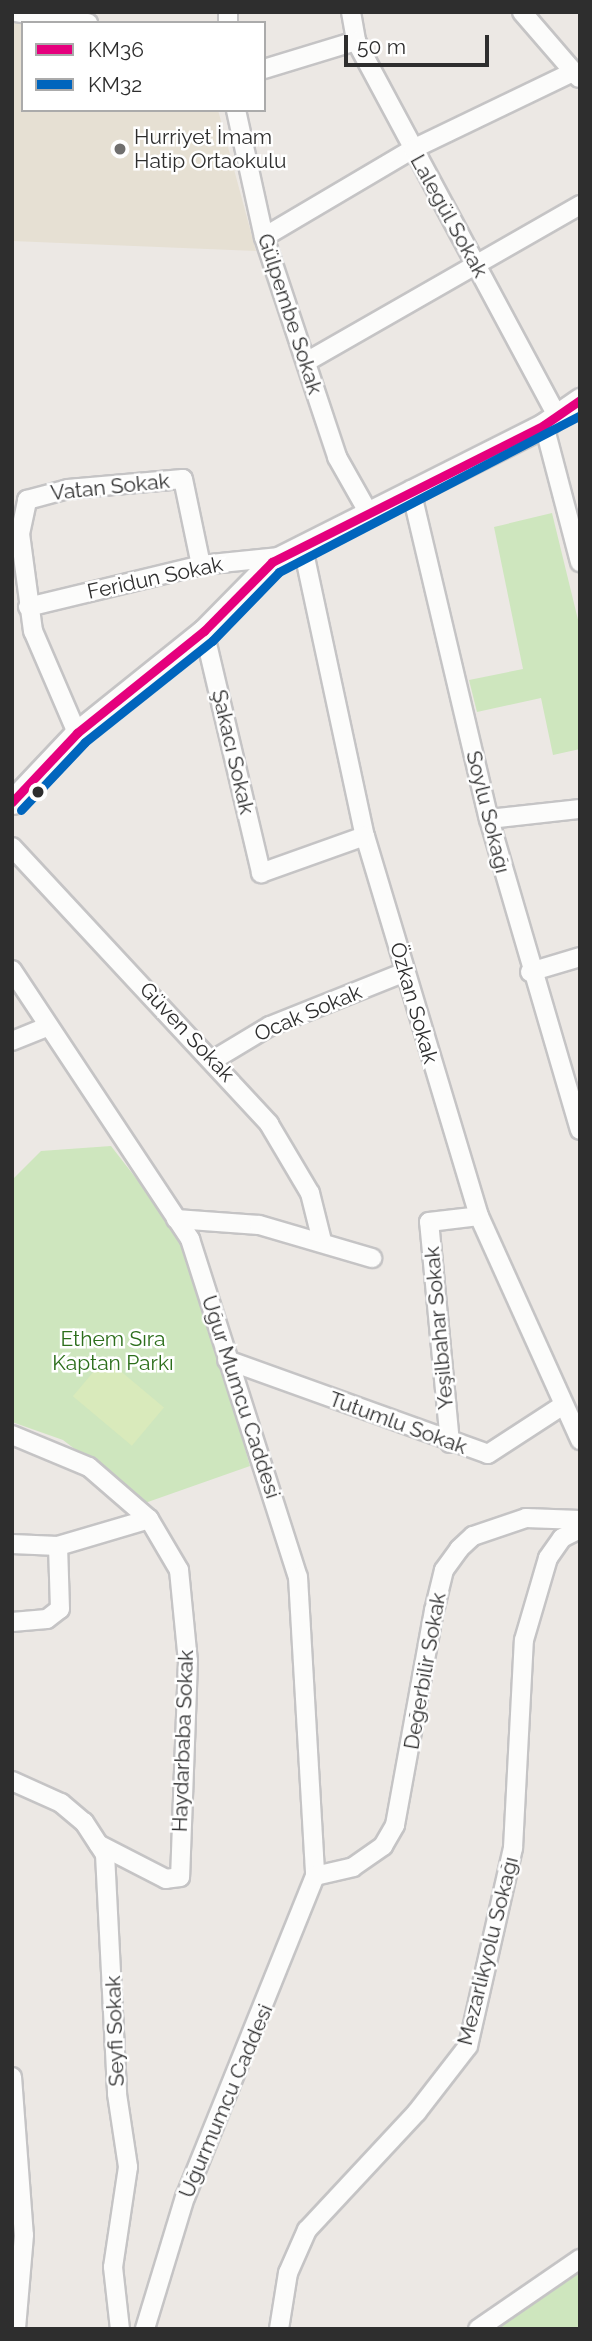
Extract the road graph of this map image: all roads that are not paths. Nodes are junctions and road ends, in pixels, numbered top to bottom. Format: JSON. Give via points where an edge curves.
{"nodes":[{"id":1,"x":16,"y":12,"type":"edge"},
{"id":2,"x":351,"y":12,"type":"edge"},
{"id":3,"x":522,"y":12,"type":"edge"},
{"id":4,"x":75,"y":21,"type":"edge"},
{"id":5,"x":355,"y":41,"type":"junction"},
{"id":6,"x":266,"y":68,"type":"edge"},
{"id":7,"x":576,"y":76,"type":"edge"},
{"id":8,"x":236,"y":112,"type":"edge"},
{"id":9,"x":413,"y":149,"type":"junction"},
{"id":10,"x":580,"y":205,"type":"edge"},
{"id":11,"x":264,"y":237,"type":"junction"},
{"id":12,"x":474,"y":261,"type":"junction"},
{"id":13,"x":306,"y":362,"type":"junction"},
{"id":14,"x":580,"y":400,"type":"edge"},
{"id":15,"x":551,"y":420,"type":"junction"},
{"id":16,"x":411,"y":490,"type":"junction"},
{"id":17,"x":367,"y":510,"type":"junction"},
{"id":18,"x":293,"y":552,"type":"junction"},
{"id":19,"x":580,"y":562,"type":"edge"},
{"id":20,"x":201,"y":565,"type":"junction"},
{"id":21,"x":28,"y":607,"type":"junction"},
{"id":22,"x":204,"y":631,"type":"junction"},
{"id":23,"x":77,"y":733,"type":"junction"},
{"id":24,"x":12,"y":803,"type":"edge"},
{"id":25,"x":580,"y":809,"type":"edge"},
{"id":26,"x":489,"y":819,"type":"junction"},
{"id":27,"x":365,"y":836,"type":"junction"},
{"id":28,"x":12,"y":847,"type":"edge"},
{"id":29,"x":580,"y":957,"type":"edge"},
{"id":30,"x":12,"y":970,"type":"edge"},
{"id":31,"x":405,"y":972,"type":"junction"},
{"id":32,"x":530,"y":972,"type":"junction"},
{"id":33,"x":46,"y":1027,"type":"junction"},
{"id":34,"x":12,"y":1041,"type":"edge"},
{"id":35,"x":215,"y":1059,"type":"junction"},
{"id":36,"x":573,"y":1084,"type":"edge"},
{"id":37,"x":580,"y":1130,"type":"edge"},
{"id":38,"x":479,"y":1216,"type":"junction"},
{"id":39,"x":176,"y":1219,"type":"junction"},
{"id":40,"x":322,"y":1241,"type":"junction"},
{"id":41,"x":372,"y":1258,"type":"dead end"},
{"id":42,"x":227,"y":1360,"type":"junction"},
{"id":43,"x":562,"y":1406,"type":"junction"},
{"id":44,"x":12,"y":1435,"type":"edge"},
{"id":45,"x":580,"y":1440,"type":"edge"},
{"id":46,"x":450,"y":1443,"type":"junction"},
{"id":47,"x":149,"y":1519,"type":"junction"},
{"id":48,"x":580,"y":1520,"type":"edge"},
{"id":49,"x":580,"y":1529,"type":"edge"},
{"id":50,"x":12,"y":1544,"type":"edge"},
{"id":51,"x":58,"y":1545,"type":"junction"},
{"id":52,"x":12,"y":1622,"type":"edge"},
{"id":53,"x":12,"y":1781,"type":"edge"},
{"id":54,"x":98,"y":1844,"type":"junction"},
{"id":55,"x":315,"y":1876,"type":"junction"},
{"id":56,"x":12,"y":2077,"type":"edge"},
{"id":57,"x":17,"y":2156,"type":"edge"},
{"id":58,"x":580,"y":2259,"type":"edge"},
{"id":59,"x":16,"y":2329,"type":"edge"},
{"id":60,"x":120,"y":2329,"type":"edge"},
{"id":61,"x":145,"y":2329,"type":"edge"},
{"id":62,"x":279,"y":2329,"type":"edge"},
{"id":63,"x":478,"y":2329,"type":"edge"}],
"edges":[{"from":1,"to":4,"type":"street"},
{"from":2,"to":5,"type":"street","name":"Lalegül Sokak"},
{"from":3,"to":7,"type":"street"},
{"from":5,"to":6,"type":"street"},
{"from":5,"to":9,"type":"street","name":"Lalegül Sokak"},
{"from":7,"to":9,"type":"street"},
{"from":8,"to":11,"type":"street","name":"Gülpembe Sokak"},
{"from":9,"to":11,"type":"street"},
{"from":9,"to":12,"type":"street","name":"Lalegül Sokak"},
{"from":10,"to":12,"type":"street"},
{"from":11,"to":13,"type":"street","name":"Gülpembe Sokak"},
{"from":12,"to":13,"type":"street"},
{"from":12,"to":15,"type":"street","name":"Lalegül Sokak"},
{"from":13,"to":17,"type":"street","name":"Gülpembe Sokak","via":[[337,457]]},
{"from":14,"to":15,"type":"street"},
{"from":15,"to":16,"type":"street"},
{"from":15,"to":19,"type":"street","name":"Lalegül Sokak"},
{"from":16,"to":17,"type":"street"},
{"from":16,"to":26,"type":"street","name":"Soylu Sokağı"},
{"from":17,"to":18,"type":"street"},
{"from":18,"to":20,"type":"street","name":"Feridun Sokak"},
{"from":18,"to":22,"type":"street","via":[[233,595]]},
{"from":18,"to":27,"type":"street","name":"Özkan Sokak"},
{"from":20,"to":21,"type":"street","name":"Feridun Sokak"},
{"from":20,"to":21,"type":"street","name":"Vatan Sokak","via":[[183,479],[41,494],[27,500],[21,513]]},
{"from":21,"to":23,"type":"street","name":"Vatan Sokak"},
{"from":22,"to":23,"type":"street"},
{"from":22,"to":27,"type":"street","name":"Şakacı Sokak","via":[[261,873]]},
{"from":23,"to":24,"type":"street"},
{"from":25,"to":26,"type":"street"},
{"from":26,"to":32,"type":"street","name":"Soylu Sokağı"},
{"from":27,"to":31,"type":"street","name":"Özkan Sokak"},
{"from":28,"to":35,"type":"street","name":"Güven Sokak"},
{"from":29,"to":32,"type":"street"},
{"from":30,"to":33,"type":"street","name":"Uğur Mumcu Caddesi"},
{"from":31,"to":35,"type":"street","name":"Ocak Sokak","via":[[270,1026]]},
{"from":31,"to":38,"type":"street","name":"Özkan Sokak"},
{"from":32,"to":36,"type":"street","name":"Soylu Sokağı"},
{"from":33,"to":34,"type":"street"},
{"from":33,"to":39,"type":"street","name":"Uğur Mumcu Caddesi"},
{"from":35,"to":40,"type":"street","name":"Güven Sokak","via":[[296,1165]]},
{"from":36,"to":37,"type":"street","name":"Soylu Sokağı"},
{"from":38,"to":43,"type":"street","name":"Özkan Sokak"},
{"from":38,"to":46,"type":"street","name":"Yeşilbahar Sokak","via":[[429,1222]]},
{"from":39,"to":40,"type":"street","via":[[259,1225]]},
{"from":39,"to":42,"type":"street","name":"Uğur Mumcu Caddesi","via":[[190,1239]]},
{"from":40,"to":41,"type":"street"},
{"from":42,"to":46,"type":"street","name":"Tutumlu Sokak"},
{"from":42,"to":55,"type":"street","name":"Uğur Mumcu Caddesi","via":[[298,1577]]},
{"from":43,"to":45,"type":"street","name":"Özkan Sokak"},
{"from":43,"to":46,"type":"street","name":"Tutumlu Sokak","via":[[488,1454]]},
{"from":44,"to":47,"type":"street","name":"Haydarbaba Sokak","via":[[89,1467]]},
{"from":47,"to":51,"type":"street"},
{"from":47,"to":54,"type":"street","name":"Haydarbaba Sokak","via":[[179,1570],[188,1661],[180,1877],[166,1879]]},
{"from":48,"to":55,"type":"street","name":"Değerbilir Sokak","via":[[526,1518],[473,1536],[459,1549],[444,1570],[434,1611],[394,1825],[383,1846],[353,1867]]},
{"from":49,"to":62,"type":"street","name":"Mezarlıkyolu Sokağı","via":[[562,1538],[548,1558],[524,1640],[513,1848],[468,2046],[417,2112],[307,2230],[289,2273]]},
{"from":50,"to":51,"type":"street"},
{"from":51,"to":52,"type":"street","via":[[60,1609],[47,1619]]},
{"from":53,"to":54,"type":"street","name":"Seyfi Sokak","via":[[61,1803]]},
{"from":54,"to":60,"type":"street","name":"Seyfi Sokak","via":[[112,1897],[116,2081],[128,2166],[113,2267]]},
{"from":55,"to":61,"type":"street","name":"Uğurmumcu Caddesi","via":[[185,2197]]},
{"from":56,"to":57,"type":"street"},
{"from":57,"to":59,"type":"street"},
{"from":58,"to":63,"type":"street"}]}
